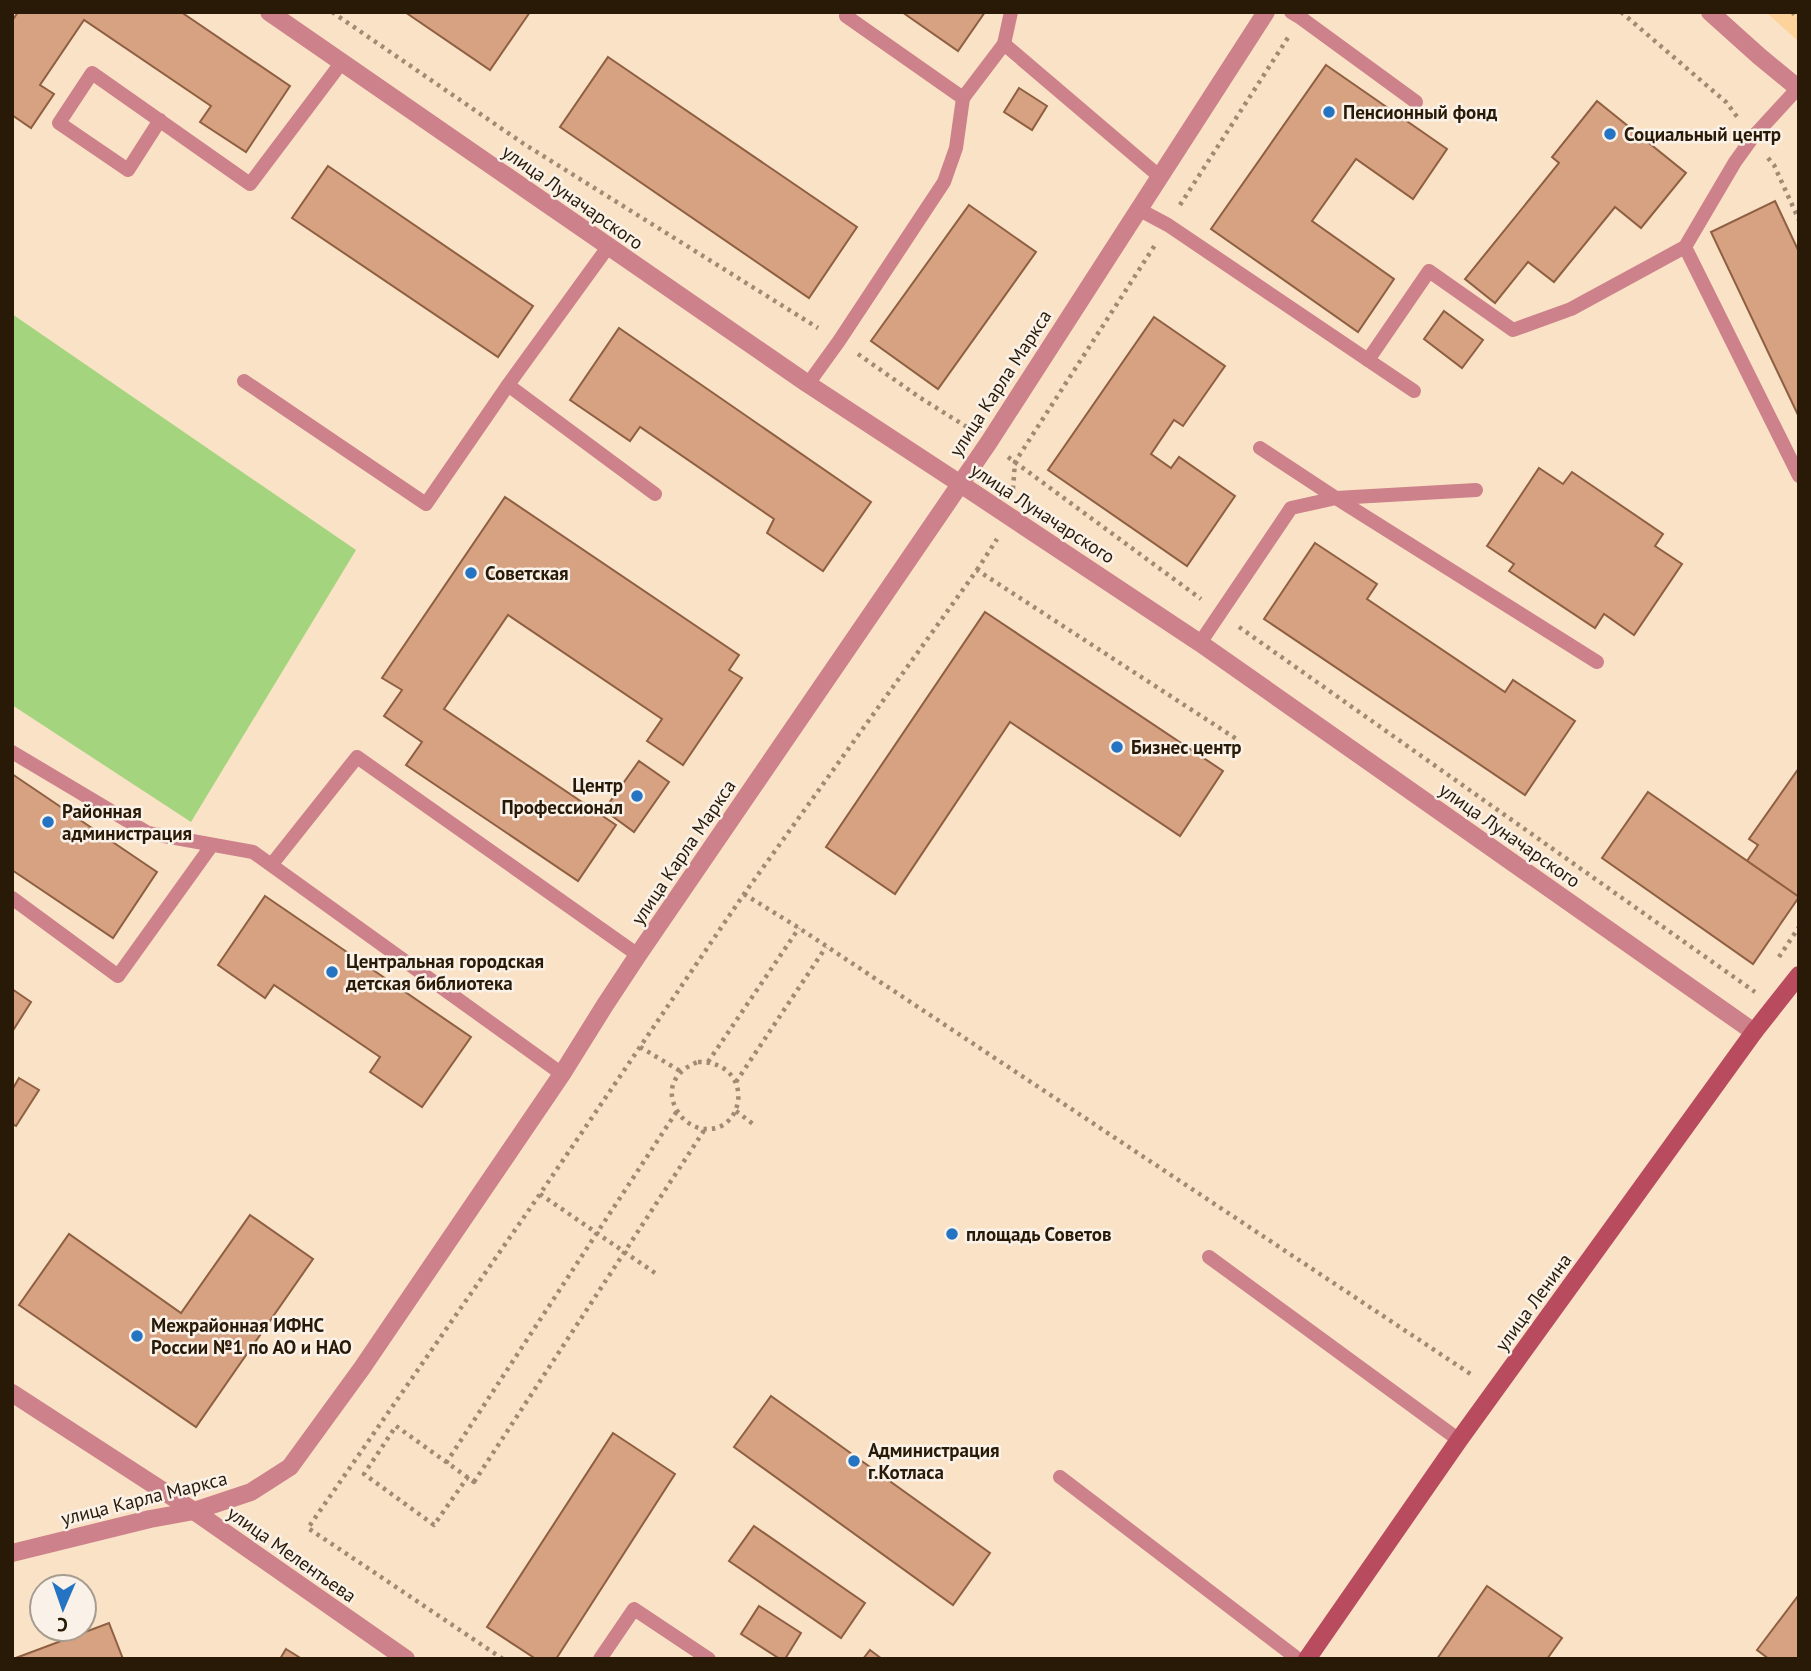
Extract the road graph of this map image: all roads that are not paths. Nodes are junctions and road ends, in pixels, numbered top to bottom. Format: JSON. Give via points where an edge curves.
{"nodes":[{"id":1,"x":269,"y":12,"type":"edge"},
{"id":2,"x":1011,"y":12,"type":"edge"},
{"id":3,"x":1266,"y":12,"type":"edge"},
{"id":4,"x":1710,"y":12,"type":"edge"},
{"id":5,"x":1296,"y":15,"type":"edge"},
{"id":6,"x":846,"y":16,"type":"dead end"},
{"id":7,"x":1004,"y":44,"type":"junction"},
{"id":8,"x":342,"y":62,"type":"junction"},
{"id":9,"x":1798,"y":89,"type":"edge"},
{"id":10,"x":962,"y":98,"type":"junction"},
{"id":11,"x":1416,"y":102,"type":"dead end"},
{"id":12,"x":160,"y":120,"type":"junction"},
{"id":13,"x":1159,"y":176,"type":"junction"},
{"id":14,"x":1138,"y":209,"type":"junction"},
{"id":15,"x":608,"y":247,"type":"junction"},
{"id":16,"x":1685,"y":247,"type":"junction"},
{"id":17,"x":1368,"y":360,"type":"junction"},
{"id":18,"x":244,"y":381,"type":"dead end"},
{"id":19,"x":808,"y":384,"type":"junction"},
{"id":20,"x":508,"y":385,"type":"junction"},
{"id":21,"x":1414,"y":391,"type":"dead end"},
{"id":22,"x":1260,"y":448,"type":"dead end"},
{"id":23,"x":1799,"y":476,"type":"edge"},
{"id":24,"x":959,"y":483,"type":"junction"},
{"id":25,"x":1476,"y":490,"type":"dead end"},
{"id":26,"x":655,"y":494,"type":"dead end"},
{"id":27,"x":1336,"y":498,"type":"junction"},
{"id":28,"x":1200,"y":643,"type":"junction"},
{"id":29,"x":1597,"y":662,"type":"dead end"},
{"id":30,"x":12,"y":752,"type":"edge"},
{"id":31,"x":212,"y":845,"type":"junction"},
{"id":32,"x":272,"y":864,"type":"junction"},
{"id":33,"x":12,"y":898,"type":"edge"},
{"id":34,"x":638,"y":955,"type":"junction"},
{"id":35,"x":1799,"y":975,"type":"edge"},
{"id":36,"x":1754,"y":1032,"type":"junction"},
{"id":37,"x":562,"y":1074,"type":"junction"},
{"id":38,"x":1209,"y":1257,"type":"dead end"},
{"id":39,"x":12,"y":1393,"type":"edge"},
{"id":40,"x":1459,"y":1440,"type":"junction"},
{"id":41,"x":1060,"y":1477,"type":"dead end"},
{"id":42,"x":194,"y":1511,"type":"junction"},
{"id":43,"x":12,"y":1553,"type":"edge"},
{"id":44,"x":406,"y":1659,"type":"edge"},
{"id":45,"x":600,"y":1659,"type":"edge"},
{"id":46,"x":709,"y":1659,"type":"edge"},
{"id":47,"x":1298,"y":1659,"type":"edge"},
{"id":48,"x":1307,"y":1659,"type":"edge"}],
"edges":[{"from":1,"to":8,"type":"street","name":"улица Луначарского"},
{"from":2,"to":7,"type":"lane"},
{"from":3,"to":13,"type":"street","name":"улица Карла Маркса"},
{"from":4,"to":9,"type":"street"},
{"from":5,"to":11,"type":"lane"},
{"from":6,"to":10,"type":"lane"},
{"from":7,"to":10,"type":"lane"},
{"from":7,"to":13,"type":"lane"},
{"from":8,"to":12,"type":"lane","via":[[250,184]]},
{"from":8,"to":15,"type":"street","name":"улица Луначарского"},
{"from":9,"to":16,"type":"lane","via":[[1735,162]]},
{"from":10,"to":19,"type":"lane","via":[[956,148],[944,182]]},
{"from":12,"to":12,"type":"lane","via":[[92,73],[58,124],[128,170]]},
{"from":13,"to":14,"type":"street","name":"улица Карла Маркса"},
{"from":14,"to":17,"type":"lane"},
{"from":14,"to":24,"type":"street","name":"улица Карла Маркса"},
{"from":15,"to":19,"type":"street","name":"улица Луначарского"},
{"from":15,"to":20,"type":"lane"},
{"from":16,"to":17,"type":"lane","via":[[1571,309],[1513,330],[1429,271]]},
{"from":16,"to":23,"type":"lane"},
{"from":17,"to":21,"type":"lane"},
{"from":18,"to":20,"type":"lane","via":[[426,504]]},
{"from":19,"to":24,"type":"street","name":"улица Луначарского"},
{"from":20,"to":26,"type":"lane"},
{"from":22,"to":27,"type":"lane"},
{"from":24,"to":28,"type":"street","name":"улица Луначарского"},
{"from":24,"to":34,"type":"street","name":"улица Карла Маркса"},
{"from":25,"to":27,"type":"lane"},
{"from":27,"to":28,"type":"lane","via":[[1291,508]]},
{"from":27,"to":29,"type":"lane"},
{"from":28,"to":36,"type":"street","name":"улица Луначарского"},
{"from":30,"to":31,"type":"lane","via":[[148,833]]},
{"from":31,"to":32,"type":"lane","via":[[253,852]]},
{"from":31,"to":33,"type":"lane","via":[[118,976]]},
{"from":32,"to":34,"type":"lane","via":[[358,757]]},
{"from":32,"to":37,"type":"lane"},
{"from":34,"to":37,"type":"street","name":"улица Карла Маркса"},
{"from":35,"to":36,"type":"main road","name":"улица Ленина"},
{"from":36,"to":40,"type":"main road","name":"улица Ленина"},
{"from":37,"to":42,"type":"street","name":"улица Карла Маркса","via":[[290,1467],[251,1492]]},
{"from":38,"to":40,"type":"lane"},
{"from":39,"to":42,"type":"street","name":"улица Мелентьева"},
{"from":40,"to":48,"type":"main road","name":"улица Ленина"},
{"from":41,"to":47,"type":"lane"},
{"from":42,"to":43,"type":"street","name":"улица Карла Маркса"},
{"from":42,"to":44,"type":"street","name":"улица Мелентьева"},
{"from":45,"to":46,"type":"lane","via":[[634,1609]]}]}
